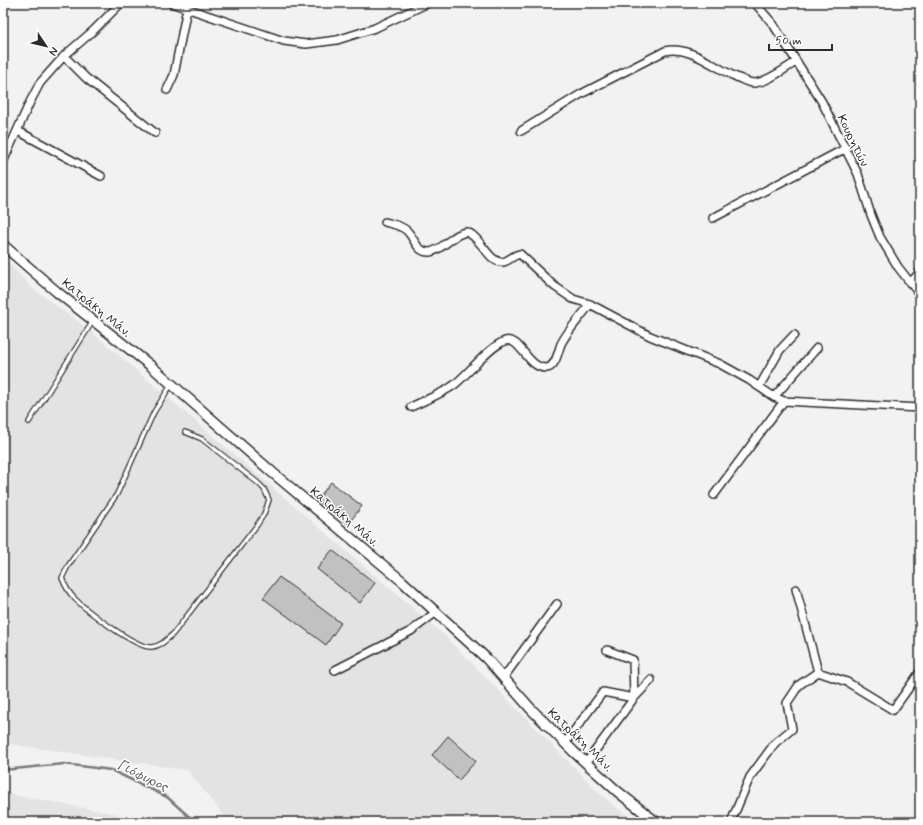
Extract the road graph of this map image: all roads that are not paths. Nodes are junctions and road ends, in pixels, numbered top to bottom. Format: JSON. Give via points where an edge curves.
{"nodes":[{"id":1,"x":121,"y":3,"type":"edge"},
{"id":2,"x":171,"y":3,"type":"edge"},
{"id":3,"x":428,"y":3,"type":"edge"},
{"id":4,"x":754,"y":3,"type":"edge"},
{"id":5,"x":187,"y":8,"type":"junction"},
{"id":6,"x":64,"y":56,"type":"junction"},
{"id":7,"x":796,"y":62,"type":"junction"},
{"id":8,"x":167,"y":90,"type":"dead end"},
{"id":9,"x":18,"y":131,"type":"junction"},
{"id":10,"x":521,"y":131,"type":"dead end"},
{"id":11,"x":155,"y":133,"type":"dead end"},
{"id":12,"x":846,"y":148,"type":"junction"},
{"id":13,"x":3,"y":162,"type":"edge"},
{"id":14,"x":101,"y":176,"type":"dead end"},
{"id":15,"x":713,"y":218,"type":"dead end"},
{"id":16,"x":385,"y":222,"type":"dead end"},
{"id":17,"x":3,"y":245,"type":"edge"},
{"id":18,"x":920,"y":272,"type":"edge"},
{"id":19,"x":910,"y":283,"type":"junction"},
{"id":20,"x":920,"y":295,"type":"edge"},
{"id":21,"x":590,"y":304,"type":"junction"},
{"id":22,"x":94,"y":320,"type":"junction"},
{"id":23,"x":794,"y":335,"type":"dead end"},
{"id":24,"x":817,"y":348,"type":"dead end"},
{"id":25,"x":171,"y":384,"type":"junction"},
{"id":26,"x":759,"y":387,"type":"junction"},
{"id":27,"x":774,"y":398,"type":"junction"},
{"id":28,"x":784,"y":401,"type":"junction"},
{"id":29,"x":411,"y":407,"type":"dead end"},
{"id":30,"x":920,"y":408,"type":"edge"},
{"id":31,"x":29,"y":422,"type":"dead end"},
{"id":32,"x":185,"y":432,"type":"dead end"},
{"id":33,"x":714,"y":495,"type":"dead end"},
{"id":34,"x":796,"y":589,"type":"dead end"},
{"id":35,"x":557,"y":604,"type":"dead end"},
{"id":36,"x":435,"y":613,"type":"junction"},
{"id":37,"x":607,"y":650,"type":"dead end"},
{"id":38,"x":335,"y":670,"type":"dead end"},
{"id":39,"x":818,"y":672,"type":"junction"},
{"id":40,"x":920,"y":672,"type":"edge"},
{"id":41,"x":504,"y":677,"type":"junction"},
{"id":42,"x":651,"y":680,"type":"dead end"},
{"id":43,"x":634,"y":698,"type":"junction"},
{"id":44,"x":565,"y":743,"type":"junction"},
{"id":45,"x":586,"y":763,"type":"junction"},
{"id":46,"x":656,"y":822,"type":"edge"},
{"id":47,"x":731,"y":822,"type":"edge"}],
"edges":[{"from":1,"to":6,"type":"street"},
{"from":2,"to":5,"type":"street"},
{"from":3,"to":5,"type":"street","via":[[375,28],[337,40],[306,44],[284,41]]},
{"from":4,"to":7,"type":"street","name":"Κουρητών","via":[[766,14]]},
{"from":5,"to":8,"type":"street","via":[[174,75]]},
{"from":6,"to":9,"type":"street","via":[[36,90]]},
{"from":6,"to":11,"type":"street","via":[[86,78]]},
{"from":7,"to":10,"type":"street","via":[[753,83],[732,76],[703,59],[680,50],[665,51],[581,94]]},
{"from":7,"to":12,"type":"street","name":"Κουρητών","via":[[822,102]]},
{"from":9,"to":13,"type":"street"},
{"from":9,"to":14,"type":"street"},
{"from":12,"to":15,"type":"street"},
{"from":12,"to":19,"type":"street","name":"Κουρητών","via":[[880,237]]},
{"from":16,"to":21,"type":"street","via":[[405,229],[417,246],[425,252],[432,251],[463,232],[470,233],[496,260],[503,262],[520,254],[554,286],[573,299]]},
{"from":17,"to":22,"type":"street","name":"Κατράκη Μάν."},
{"from":18,"to":19,"type":"street"},
{"from":19,"to":20,"type":"street","name":"Κουρητών"},
{"from":21,"to":26,"type":"street","via":[[650,336],[720,364]]},
{"from":21,"to":29,"type":"street","via":[[562,343],[553,366],[545,369],[526,357],[518,344],[506,341],[489,352],[452,386]]},
{"from":22,"to":25,"type":"street","name":"Κατράκη Μάν."},
{"from":22,"to":31,"type":"lane"},
{"from":23,"to":26,"type":"street","via":[[780,350]]},
{"from":24,"to":27,"type":"street"},
{"from":25,"to":32,"type":"lane","via":[[154,412],[117,494],[62,578],[65,587],[75,599],[136,644],[151,648],[162,644],[173,634],[257,526],[269,500],[258,483],[202,439]]},
{"from":25,"to":36,"type":"street","name":"Κατράκη Μάν.","via":[[374,556]]},
{"from":26,"to":27,"type":"street"},
{"from":27,"to":28,"type":"street"},
{"from":28,"to":30,"type":"street"},
{"from":28,"to":33,"type":"street"},
{"from":34,"to":39,"type":"street"},
{"from":35,"to":41,"type":"street"},
{"from":36,"to":38,"type":"street","via":[[412,631]]},
{"from":36,"to":41,"type":"street","name":"Κατράκη Μάν."},
{"from":37,"to":43,"type":"street","via":[[633,660]]},
{"from":39,"to":40,"type":"street","via":[[847,682],[893,710]]},
{"from":39,"to":47,"type":"street","via":[[799,685],[788,703],[792,729],[775,743],[750,777]]},
{"from":41,"to":44,"type":"street","name":"Κατράκη Μάν."},
{"from":42,"to":43,"type":"street"},
{"from":43,"to":44,"type":"street","via":[[603,692]]},
{"from":43,"to":45,"type":"street"},
{"from":44,"to":45,"type":"street","name":"Κατράκη Μάν."},
{"from":45,"to":46,"type":"street","name":"Κατράκη Μάν."}]}
